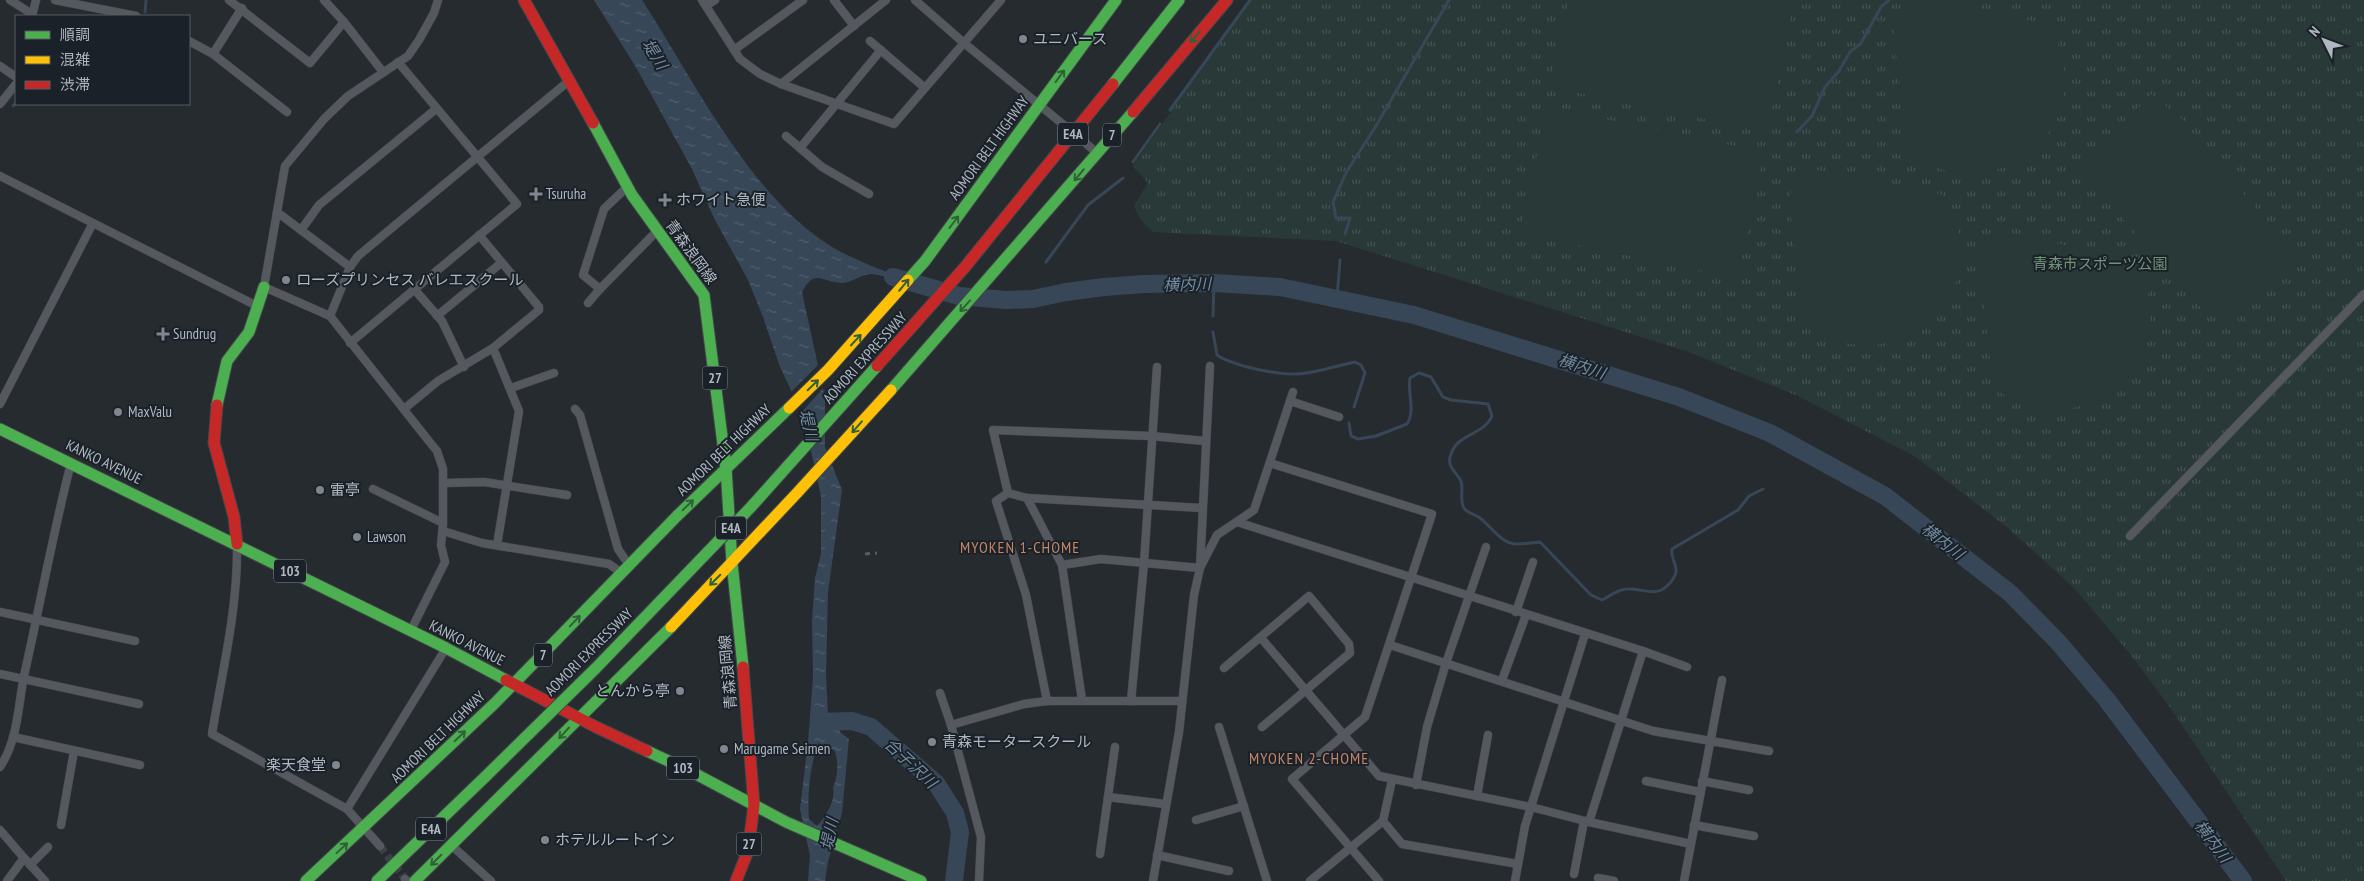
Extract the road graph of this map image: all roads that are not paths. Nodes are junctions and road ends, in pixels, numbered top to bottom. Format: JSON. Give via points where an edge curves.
{"nodes":[{"id":1,"x":10,"y":0,"type":"edge"},
{"id":2,"x":36,"y":0,"type":"edge"},
{"id":3,"x":55,"y":0,"type":"edge"},
{"id":4,"x":229,"y":0,"type":"edge"},
{"id":5,"x":324,"y":0,"type":"edge"},
{"id":6,"x":438,"y":0,"type":"edge"},
{"id":7,"x":524,"y":0,"type":"edge"},
{"id":8,"x":715,"y":0,"type":"edge"},
{"id":9,"x":803,"y":0,"type":"edge"},
{"id":10,"x":834,"y":0,"type":"edge"},
{"id":11,"x":886,"y":0,"type":"edge"},
{"id":12,"x":915,"y":0,"type":"edge"},
{"id":13,"x":1001,"y":0,"type":"edge"},
{"id":14,"x":1116,"y":0,"type":"edge"},
{"id":15,"x":1179,"y":0,"type":"edge"},
{"id":16,"x":1226,"y":0,"type":"edge"},
{"id":17,"x":704,"y":3,"type":"edge"},
{"id":18,"x":242,"y":8,"type":"junction"},
{"id":19,"x":32,"y":15,"type":"edge"},
{"id":20,"x":131,"y":15,"type":"edge"},
{"id":21,"x":344,"y":22,"type":"junction"},
{"id":22,"x":854,"y":26,"type":"junction"},
{"id":23,"x":190,"y":41,"type":"edge"},
{"id":24,"x":870,"y":41,"type":"dead end"},
{"id":25,"x":964,"y":43,"type":"junction"},
{"id":26,"x":734,"y":50,"type":"junction"},
{"id":27,"x":881,"y":50,"type":"junction"},
{"id":28,"x":213,"y":54,"type":"junction"},
{"id":29,"x":398,"y":62,"type":"junction"},
{"id":30,"x":0,"y":66,"type":"edge"},
{"id":31,"x":383,"y":72,"type":"junction"},
{"id":32,"x":15,"y":76,"type":"edge"},
{"id":33,"x":570,"y":80,"type":"junction"},
{"id":34,"x":781,"y":84,"type":"junction"},
{"id":35,"x":15,"y":85,"type":"edge"},
{"id":36,"x":925,"y":88,"type":"junction"},
{"id":37,"x":0,"y":104,"type":"edge"},
{"id":38,"x":836,"y":104,"type":"junction"},
{"id":39,"x":1039,"y":105,"type":"junction"},
{"id":40,"x":436,"y":109,"type":"junction"},
{"id":41,"x":287,"y":112,"type":"dead end"},
{"id":42,"x":1065,"y":126,"type":"dead end"},
{"id":43,"x":786,"y":136,"type":"dead end"},
{"id":44,"x":1082,"y":140,"type":"dead end"},
{"id":45,"x":800,"y":148,"type":"junction"},
{"id":46,"x":1097,"y":153,"type":"junction"},
{"id":47,"x":477,"y":158,"type":"junction"},
{"id":48,"x":0,"y":176,"type":"edge"},
{"id":49,"x":627,"y":187,"type":"junction"},
{"id":50,"x":869,"y":194,"type":"dead end"},
{"id":51,"x":277,"y":212,"type":"junction"},
{"id":52,"x":93,"y":223,"type":"junction"},
{"id":53,"x":301,"y":230,"type":"junction"},
{"id":54,"x":657,"y":231,"type":"junction"},
{"id":55,"x":479,"y":236,"type":"junction"},
{"id":56,"x":501,"y":263,"type":"junction"},
{"id":57,"x":350,"y":267,"type":"junction"},
{"id":58,"x":264,"y":287,"type":"junction"},
{"id":59,"x":414,"y":289,"type":"junction"},
{"id":60,"x":600,"y":289,"type":"junction"},
{"id":61,"x":2364,"y":294,"type":"edge"},
{"id":62,"x":588,"y":303,"type":"dead end"},
{"id":63,"x":258,"y":307,"type":"junction"},
{"id":64,"x":330,"y":316,"type":"junction"},
{"id":65,"x":437,"y":316,"type":"junction"},
{"id":66,"x":350,"y":342,"type":"junction"},
{"id":67,"x":493,"y":348,"type":"junction"},
{"id":68,"x":1210,"y":366,"type":"dead end"},
{"id":69,"x":464,"y":367,"type":"junction"},
{"id":70,"x":1157,"y":367,"type":"dead end"},
{"id":71,"x":554,"y":373,"type":"dead end"},
{"id":72,"x":511,"y":388,"type":"junction"},
{"id":73,"x":0,"y":404,"type":"edge"},
{"id":74,"x":575,"y":409,"type":"dead end"},
{"id":75,"x":404,"y":410,"type":"junction"},
{"id":76,"x":1339,"y":417,"type":"dead end"},
{"id":77,"x":0,"y":428,"type":"edge"},
{"id":78,"x":1151,"y":436,"type":"junction"},
{"id":79,"x":1205,"y":441,"type":"junction"},
{"id":80,"x":72,"y":463,"type":"junction"},
{"id":81,"x":1270,"y":463,"type":"junction"},
{"id":82,"x":726,"y":468,"type":"junction"},
{"id":83,"x":444,"y":483,"type":"junction"},
{"id":84,"x":508,"y":485,"type":"junction"},
{"id":85,"x":373,"y":489,"type":"dead end"},
{"id":86,"x":1008,"y":493,"type":"junction"},
{"id":87,"x":567,"y":495,"type":"dead end"},
{"id":88,"x":1027,"y":498,"type":"junction"},
{"id":89,"x":1148,"y":505,"type":"junction"},
{"id":90,"x":1202,"y":508,"type":"junction"},
{"id":91,"x":1237,"y":522,"type":"junction"},
{"id":92,"x":443,"y":527,"type":"junction"},
{"id":93,"x":2130,"y":536,"type":"dead end"},
{"id":94,"x":237,"y":544,"type":"junction"},
{"id":95,"x":497,"y":545,"type":"junction"},
{"id":96,"x":1486,"y":547,"type":"dead end"},
{"id":97,"x":1533,"y":562,"type":"dead end"},
{"id":98,"x":732,"y":563,"type":"junction"},
{"id":99,"x":1144,"y":563,"type":"junction"},
{"id":100,"x":1062,"y":565,"type":"junction"},
{"id":101,"x":1200,"y":568,"type":"junction"},
{"id":102,"x":626,"y":569,"type":"junction"},
{"id":103,"x":1411,"y":576,"type":"junction"},
{"id":104,"x":1469,"y":595,"type":"junction"},
{"id":105,"x":0,"y":612,"type":"edge"},
{"id":106,"x":1516,"y":612,"type":"junction"},
{"id":107,"x":1526,"y":615,"type":"junction"},
{"id":108,"x":37,"y":620,"type":"junction"},
{"id":109,"x":410,"y":632,"type":"junction"},
{"id":110,"x":1585,"y":634,"type":"junction"},
{"id":111,"x":1261,"y":638,"type":"junction"},
{"id":112,"x":135,"y":641,"type":"dead end"},
{"id":113,"x":1390,"y":645,"type":"junction"},
{"id":114,"x":446,"y":648,"type":"junction"},
{"id":115,"x":1643,"y":651,"type":"junction"},
{"id":116,"x":1446,"y":663,"type":"junction"},
{"id":117,"x":1687,"y":667,"type":"dead end"},
{"id":118,"x":1224,"y":668,"type":"dead end"},
{"id":119,"x":0,"y":674,"type":"edge"},
{"id":120,"x":24,"y":678,"type":"junction"},
{"id":121,"x":1502,"y":680,"type":"junction"},
{"id":122,"x":1722,"y":680,"type":"dead end"},
{"id":123,"x":514,"y":685,"type":"junction"},
{"id":124,"x":1304,"y":691,"type":"junction"},
{"id":125,"x":940,"y":693,"type":"dead end"},
{"id":126,"x":1082,"y":700,"type":"junction"},
{"id":127,"x":1131,"y":700,"type":"junction"},
{"id":128,"x":1181,"y":701,"type":"junction"},
{"id":129,"x":1047,"y":702,"type":"junction"},
{"id":130,"x":1565,"y":702,"type":"junction"},
{"id":131,"x":139,"y":704,"type":"dead end"},
{"id":132,"x":579,"y":718,"type":"junction"},
{"id":133,"x":1622,"y":722,"type":"junction"},
{"id":134,"x":951,"y":725,"type":"junction"},
{"id":135,"x":1219,"y":727,"type":"dead end"},
{"id":136,"x":1262,"y":727,"type":"dead end"},
{"id":137,"x":1488,"y":735,"type":"dead end"},
{"id":138,"x":1344,"y":736,"type":"junction"},
{"id":139,"x":13,"y":738,"type":"junction"},
{"id":140,"x":1710,"y":740,"type":"junction"},
{"id":141,"x":1115,"y":747,"type":"dead end"},
{"id":142,"x":74,"y":751,"type":"junction"},
{"id":143,"x":1769,"y":751,"type":"dead end"},
{"id":144,"x":140,"y":765,"type":"dead end"},
{"id":145,"x":0,"y":767,"type":"edge"},
{"id":146,"x":1392,"y":780,"type":"junction"},
{"id":147,"x":1646,"y":781,"type":"dead end"},
{"id":148,"x":1702,"y":781,"type":"junction"},
{"id":149,"x":1416,"y":784,"type":"junction"},
{"id":150,"x":1749,"y":790,"type":"dead end"},
{"id":151,"x":1700,"y":792,"type":"junction"},
{"id":152,"x":1477,"y":796,"type":"junction"},
{"id":153,"x":1108,"y":798,"type":"junction"},
{"id":154,"x":1165,"y":804,"type":"junction"},
{"id":155,"x":754,"y":805,"type":"junction"},
{"id":156,"x":1244,"y":806,"type":"junction"},
{"id":157,"x":1531,"y":807,"type":"junction"},
{"id":158,"x":347,"y":809,"type":"junction"},
{"id":159,"x":1196,"y":820,"type":"dead end"},
{"id":160,"x":1383,"y":821,"type":"junction"},
{"id":161,"x":1586,"y":822,"type":"junction"},
{"id":162,"x":61,"y":825,"type":"dead end"},
{"id":163,"x":1694,"y":825,"type":"junction"},
{"id":164,"x":364,"y":828,"type":"junction"},
{"id":165,"x":0,"y":830,"type":"edge"},
{"id":166,"x":1754,"y":836,"type":"dead end"},
{"id":167,"x":1691,"y":844,"type":"junction"},
{"id":168,"x":451,"y":845,"type":"junction"},
{"id":169,"x":380,"y":846,"type":"tunnel mouth"},
{"id":170,"x":48,"y":847,"type":"dead end"},
{"id":171,"x":1349,"y":848,"type":"junction"},
{"id":172,"x":1100,"y":854,"type":"dead end"},
{"id":173,"x":1157,"y":855,"type":"junction"},
{"id":174,"x":24,"y":858,"type":"junction"},
{"id":175,"x":1518,"y":864,"type":"junction"},
{"id":176,"x":30,"y":865,"type":"junction"},
{"id":177,"x":1229,"y":870,"type":"dead end"},
{"id":178,"x":1574,"y":874,"type":"dead end"},
{"id":179,"x":1598,"y":878,"type":"dead end"},
{"id":180,"x":409,"y":880,"type":"edge"},
{"id":181,"x":7,"y":881,"type":"edge"},
{"id":182,"x":45,"y":881,"type":"edge"},
{"id":183,"x":306,"y":881,"type":"edge"},
{"id":184,"x":377,"y":881,"type":"edge"},
{"id":185,"x":491,"y":881,"type":"edge"},
{"id":186,"x":736,"y":881,"type":"edge"},
{"id":187,"x":921,"y":881,"type":"edge"},
{"id":188,"x":979,"y":881,"type":"edge"},
{"id":189,"x":1153,"y":881,"type":"edge"},
{"id":190,"x":1266,"y":881,"type":"edge"},
{"id":191,"x":1310,"y":881,"type":"edge"},
{"id":192,"x":1379,"y":881,"type":"edge"},
{"id":193,"x":1514,"y":881,"type":"edge"},
{"id":194,"x":1614,"y":881,"type":"edge"},
{"id":195,"x":1684,"y":881,"type":"edge"}],
"edges":[{"from":1,"to":19,"type":"street"},
{"from":2,"to":19,"type":"street"},
{"from":3,"to":20,"type":"street"},
{"from":4,"to":18,"type":"street"},
{"from":5,"to":21,"type":"street"},
{"from":6,"to":29,"type":"street","via":[[419,40],[408,56]]},
{"from":7,"to":33,"type":"main road","name":"青森浪岡線","number":"27"},
{"from":8,"to":17,"type":"street"},
{"from":9,"to":26,"type":"street"},
{"from":10,"to":22,"type":"street"},
{"from":11,"to":22,"type":"street"},
{"from":12,"to":25,"type":"street"},
{"from":13,"to":25,"type":"street"},
{"from":39,"to":14,"type":"main road","name":"AOMORI BELT HIGHWAY","number":"7","one_way":true},
{"from":15,"to":184,"type":"main road","name":"AOMORI EXPRESSWAY","number":"E4A","bridge":true,"via":[[964,267],[751,507],[596,668]]},
{"from":16,"to":46,"type":"main road","number":"7","one_way":true},
{"from":17,"to":26,"type":"street"},
{"from":18,"to":21,"type":"street","via":[[310,63]]},
{"from":18,"to":28,"type":"street"},
{"from":21,"to":31,"type":"street"},
{"from":22,"to":34,"type":"street"},
{"from":23,"to":28,"type":"street"},
{"from":24,"to":27,"type":"street"},
{"from":25,"to":36,"type":"street"},
{"from":25,"to":39,"type":"street"},
{"from":26,"to":34,"type":"street","via":[[751,67]]},
{"from":27,"to":36,"type":"street"},
{"from":27,"to":38,"type":"street"},
{"from":28,"to":41,"type":"street"},
{"from":29,"to":31,"type":"street"},
{"from":29,"to":40,"type":"street"},
{"from":30,"to":32,"type":"street"},
{"from":31,"to":51,"type":"street","via":[[348,96],[324,119],[285,166]]},
{"from":33,"to":47,"type":"street"},
{"from":33,"to":49,"type":"main road","name":"青森浪岡線","number":"27"},
{"from":34,"to":38,"type":"street"},
{"from":35,"to":37,"type":"street"},
{"from":36,"to":38,"type":"street","via":[[894,124]]},
{"from":38,"to":45,"type":"street"},
{"from":39,"to":42,"type":"street"},
{"from":82,"to":39,"type":"main road","name":"AOMORI BELT HIGHWAY","number":"7","one_way":true,"via":[[828,370],[884,309],[925,261]]},
{"from":40,"to":47,"type":"street"},
{"from":40,"to":53,"type":"street","via":[[319,205]]},
{"from":43,"to":45,"type":"street"},
{"from":44,"to":46,"type":"street"},
{"from":45,"to":50,"type":"street","via":[[822,167]]},
{"from":46,"to":98,"type":"main road","number":"7","one_way":true,"via":[[998,270]]},
{"from":47,"to":55,"type":"street","via":[[517,204]]},
{"from":47,"to":57,"type":"street","via":[[369,246]]},
{"from":48,"to":52,"type":"street"},
{"from":49,"to":54,"type":"main road","name":"青森浪岡線","number":"27"},
{"from":49,"to":60,"type":"street","via":[[604,210],[583,275]]},
{"from":51,"to":53,"type":"street"},
{"from":51,"to":58,"type":"street"},
{"from":52,"to":63,"type":"street"},
{"from":52,"to":73,"type":"street"},
{"from":53,"to":57,"type":"street"},
{"from":54,"to":60,"type":"street"},
{"from":54,"to":82,"type":"main road","name":"青森浪岡線","number":"27","via":[[704,295],[708,307]]},
{"from":55,"to":56,"type":"street"},
{"from":55,"to":59,"type":"street"},
{"from":56,"to":65,"type":"street"},
{"from":56,"to":67,"type":"street","via":[[539,307]]},
{"from":57,"to":64,"type":"street"},
{"from":58,"to":63,"type":"main road"},
{"from":58,"to":64,"type":"street"},
{"from":59,"to":65,"type":"street"},
{"from":59,"to":66,"type":"street"},
{"from":60,"to":62,"type":"street"},
{"from":61,"to":93,"type":"street"},
{"from":63,"to":94,"type":"main road","via":[[249,332],[232,353],[224,370],[213,435],[231,502]]},
{"from":64,"to":66,"type":"street"},
{"from":65,"to":69,"type":"street"},
{"from":66,"to":75,"type":"street"},
{"from":67,"to":69,"type":"street"},
{"from":67,"to":72,"type":"street"},
{"from":68,"to":79,"type":"street"},
{"from":69,"to":75,"type":"street","via":[[438,381]]},
{"from":70,"to":78,"type":"street"},
{"from":71,"to":72,"type":"street"},
{"from":72,"to":84,"type":"street","via":[[519,411]]},
{"from":74,"to":102,"type":"street","via":[[580,415]]},
{"from":75,"to":83,"type":"street","via":[[437,451]]},
{"from":76,"to":81,"type":"street","via":[[1291,396]]},
{"from":77,"to":80,"type":"main road","name":"KANKO AVENUE","number":"103"},
{"from":78,"to":79,"type":"street"},
{"from":78,"to":86,"type":"street","via":[[993,430]]},
{"from":78,"to":89,"type":"street"},
{"from":79,"to":90,"type":"street"},
{"from":80,"to":94,"type":"main road","name":"KANKO AVENUE","number":"103"},
{"from":80,"to":108,"type":"street"},
{"from":81,"to":91,"type":"street","via":[[1254,510]]},
{"from":81,"to":103,"type":"street","via":[[1432,514]]},
{"from":82,"to":98,"type":"main road","name":"青森浪岡線","number":"27"},
{"from":102,"to":82,"type":"main road","name":"AOMORI BELT HIGHWAY","number":"7","one_way":true},
{"from":83,"to":84,"type":"street"},
{"from":83,"to":92,"type":"street"},
{"from":84,"to":87,"type":"street"},
{"from":84,"to":95,"type":"street"},
{"from":85,"to":92,"type":"street"},
{"from":86,"to":88,"type":"street"},
{"from":86,"to":129,"type":"street","via":[[996,501],[1026,595]]},
{"from":88,"to":89,"type":"street"},
{"from":88,"to":100,"type":"street"},
{"from":89,"to":90,"type":"street"},
{"from":89,"to":99,"type":"street"},
{"from":90,"to":101,"type":"street"},
{"from":91,"to":101,"type":"street","via":[[1216,534]]},
{"from":91,"to":103,"type":"street"},
{"from":92,"to":95,"type":"street","via":[[467,540]]},
{"from":92,"to":109,"type":"street","via":[[441,545],[444,562]]},
{"from":94,"to":109,"type":"main road","name":"KANKO AVENUE","number":"103"},
{"from":94,"to":158,"type":"street","via":[[231,629],[212,734]]},
{"from":95,"to":102,"type":"street"},
{"from":96,"to":104,"type":"street"},
{"from":97,"to":106,"type":"street"},
{"from":98,"to":132,"type":"main road","number":"7","one_way":true},
{"from":98,"to":155,"type":"main road","name":"青森浪岡線","number":"27"},
{"from":99,"to":100,"type":"street","via":[[1101,559]]},
{"from":99,"to":101,"type":"street"},
{"from":99,"to":127,"type":"street"},
{"from":100,"to":126,"type":"street"},
{"from":101,"to":128,"type":"street"},
{"from":123,"to":102,"type":"main road","name":"AOMORI BELT HIGHWAY","number":"7","one_way":true},
{"from":103,"to":104,"type":"street"},
{"from":103,"to":113,"type":"street"},
{"from":104,"to":106,"type":"street"},
{"from":104,"to":116,"type":"street"},
{"from":105,"to":108,"type":"street"},
{"from":106,"to":107,"type":"street"},
{"from":107,"to":110,"type":"street"},
{"from":107,"to":121,"type":"street"},
{"from":108,"to":112,"type":"street"},
{"from":108,"to":120,"type":"street"},
{"from":109,"to":114,"type":"main road","name":"KANKO AVENUE","number":"103"},
{"from":110,"to":115,"type":"street"},
{"from":110,"to":130,"type":"street"},
{"from":111,"to":118,"type":"street"},
{"from":111,"to":124,"type":"street"},
{"from":111,"to":124,"type":"street","via":[[1309,596],[1349,644],[1350,653]]},
{"from":113,"to":116,"type":"street"},
{"from":113,"to":138,"type":"street","via":[[1365,717]]},
{"from":114,"to":123,"type":"main road","name":"KANKO AVENUE","number":"103"},
{"from":114,"to":158,"type":"street"},
{"from":115,"to":117,"type":"street"},
{"from":115,"to":133,"type":"street"},
{"from":116,"to":121,"type":"street"},
{"from":116,"to":149,"type":"street","via":[[1427,727]]},
{"from":119,"to":120,"type":"street"},
{"from":120,"to":131,"type":"street"},
{"from":120,"to":139,"type":"street"},
{"from":121,"to":130,"type":"street"},
{"from":122,"to":140,"type":"street"},
{"from":123,"to":132,"type":"main road","name":"KANKO AVENUE","number":"103"},
{"from":164,"to":123,"type":"main road","name":"AOMORI BELT HIGHWAY","number":"7","one_way":true},
{"from":124,"to":136,"type":"street"},
{"from":124,"to":138,"type":"street"},
{"from":125,"to":134,"type":"street"},
{"from":126,"to":127,"type":"street"},
{"from":126,"to":129,"type":"street"},
{"from":127,"to":128,"type":"street"},
{"from":128,"to":154,"type":"street"},
{"from":129,"to":134,"type":"street","via":[[1024,704]]},
{"from":130,"to":133,"type":"street"},
{"from":130,"to":157,"type":"street"},
{"from":132,"to":155,"type":"main road","name":"KANKO AVENUE","number":"103"},
{"from":132,"to":168,"type":"main road","number":"7","one_way":true},
{"from":133,"to":140,"type":"street","via":[[1653,731]]},
{"from":133,"to":161,"type":"street"},
{"from":134,"to":188,"type":"street","via":[[981,837]]},
{"from":135,"to":156,"type":"street"},
{"from":137,"to":152,"type":"street"},
{"from":138,"to":146,"type":"street","via":[[1373,771]]},
{"from":138,"to":171,"type":"street","via":[[1292,779]]},
{"from":139,"to":142,"type":"street"},
{"from":139,"to":145,"type":"street"},
{"from":140,"to":143,"type":"street"},
{"from":140,"to":148,"type":"street"},
{"from":141,"to":153,"type":"street"},
{"from":142,"to":144,"type":"street"},
{"from":142,"to":162,"type":"street"},
{"from":146,"to":149,"type":"street"},
{"from":146,"to":160,"type":"street"},
{"from":147,"to":151,"type":"street"},
{"from":148,"to":150,"type":"street"},
{"from":148,"to":151,"type":"street"},
{"from":149,"to":152,"type":"street"},
{"from":151,"to":163,"type":"street"},
{"from":152,"to":157,"type":"street"},
{"from":153,"to":154,"type":"street"},
{"from":153,"to":172,"type":"street"},
{"from":154,"to":173,"type":"street"},
{"from":155,"to":186,"type":"main road","name":"青森浪岡線","number":"27","via":[[748,851]]},
{"from":155,"to":187,"type":"main road","name":"KANKO AVENUE","number":"103"},
{"from":156,"to":159,"type":"street"},
{"from":156,"to":190,"type":"street"},
{"from":157,"to":161,"type":"street"},
{"from":157,"to":175,"type":"street"},
{"from":158,"to":164,"type":"street"},
{"from":160,"to":171,"type":"street"},
{"from":160,"to":175,"type":"street","via":[[1402,844]]},
{"from":161,"to":167,"type":"street"},
{"from":161,"to":178,"type":"street"},
{"from":163,"to":166,"type":"street"},
{"from":163,"to":167,"type":"street"},
{"from":164,"to":169,"type":"street"},
{"from":183,"to":164,"type":"main road","name":"AOMORI BELT HIGHWAY","number":"7","one_way":true},
{"from":165,"to":174,"type":"street"},
{"from":167,"to":195,"type":"street"},
{"from":168,"to":180,"type":"main road","number":"7","one_way":true},
{"from":168,"to":185,"type":"street"},
{"from":170,"to":176,"type":"street"},
{"from":171,"to":191,"type":"street"},
{"from":171,"to":192,"type":"street"},
{"from":173,"to":177,"type":"street"},
{"from":173,"to":189,"type":"street"},
{"from":174,"to":176,"type":"street"},
{"from":174,"to":181,"type":"street"},
{"from":175,"to":193,"type":"street"},
{"from":176,"to":182,"type":"street"},
{"from":179,"to":194,"type":"street"}]}
